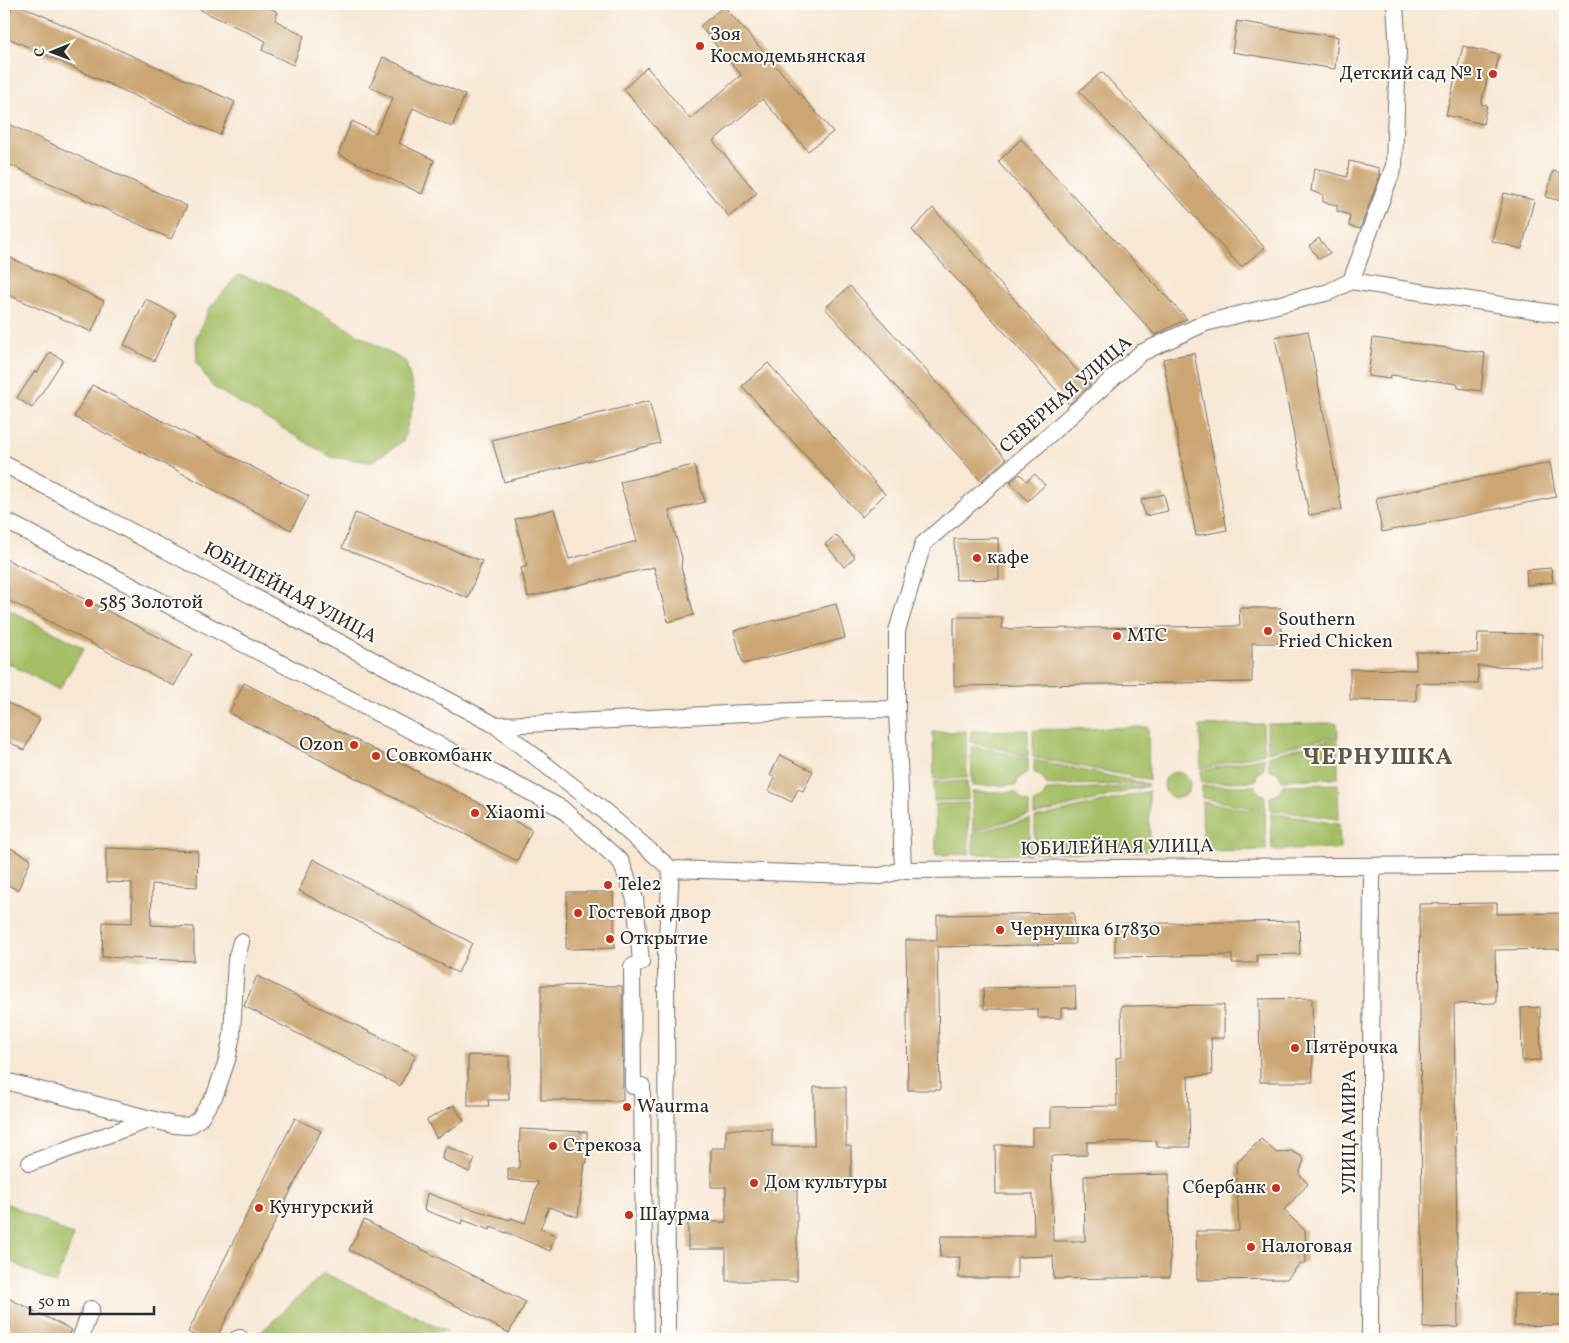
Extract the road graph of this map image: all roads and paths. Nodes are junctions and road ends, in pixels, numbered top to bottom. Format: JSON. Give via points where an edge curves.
{"nodes":[{"id":1,"x":1395,"y":4,"type":"edge"},
{"id":2,"x":1351,"y":281,"type":"junction"},
{"id":3,"x":1565,"y":315,"type":"edge"},
{"id":4,"x":4,"y":464,"type":"edge"},
{"id":5,"x":4,"y":520,"type":"edge"},
{"id":6,"x":897,"y":709,"type":"junction"},
{"id":7,"x":495,"y":725,"type":"junction"},
{"id":8,"x":1565,"y":864,"type":"edge"},
{"id":9,"x":1372,"y":866,"type":"junction"},
{"id":10,"x":671,"y":869,"type":"junction"},
{"id":11,"x":903,"y":870,"type":"junction"},
{"id":12,"x":241,"y":942,"type":"dead end"},
{"id":13,"x":9,"y":1082,"type":"dead end"},
{"id":14,"x":150,"y":1120,"type":"junction"},
{"id":15,"x":30,"y":1163,"type":"dead end"},
{"id":16,"x":91,"y":1309,"type":"dead end"},
{"id":17,"x":80,"y":1339,"type":"edge"},
{"id":18,"x":645,"y":1339,"type":"edge"},
{"id":19,"x":667,"y":1339,"type":"edge"},
{"id":20,"x":1370,"y":1339,"type":"edge"}],
"edges":[{"from":1,"to":2,"type":"street","via":[[1398,51],[1394,166]]},
{"from":2,"to":3,"type":"street"},
{"from":2,"to":6,"type":"street","name":"СЕВЕРНАЯ УЛИЦА","via":[[1329,292],[1205,323],[1140,353],[923,544],[896,631]]},
{"from":4,"to":7,"type":"street","name":"ЮБИЛЕЙНАЯ УЛИЦА"},
{"from":5,"to":18,"type":"street","via":[[561,808],[621,862],[635,899],[640,939],[641,962],[632,967],[633,1086],[642,1086]]},
{"from":6,"to":7,"type":"street","via":[[814,709]]},
{"from":6,"to":11,"type":"street","name":"СЕВЕРНАЯ УЛИЦА"},
{"from":7,"to":10,"type":"street","name":"ЮБИЛЕЙНАЯ УЛИЦА"},
{"from":8,"to":9,"type":"street","name":"ЮБИЛЕЙНАЯ УЛИЦА"},
{"from":9,"to":11,"type":"street","name":"ЮБИЛЕЙНАЯ УЛИЦА"},
{"from":9,"to":20,"type":"street","name":"УЛИЦА МИРА"},
{"from":10,"to":11,"type":"street","name":"ЮБИЛЕЙНАЯ УЛИЦА","via":[[881,876]]},
{"from":10,"to":19,"type":"street","via":[[666,950]]},
{"from":12,"to":14,"type":"street","via":[[236,960],[232,1035],[215,1095],[207,1110],[188,1126]]},
{"from":13,"to":14,"type":"street"},
{"from":14,"to":15,"type":"street"},
{"from":16,"to":17,"type":"street"}]}
